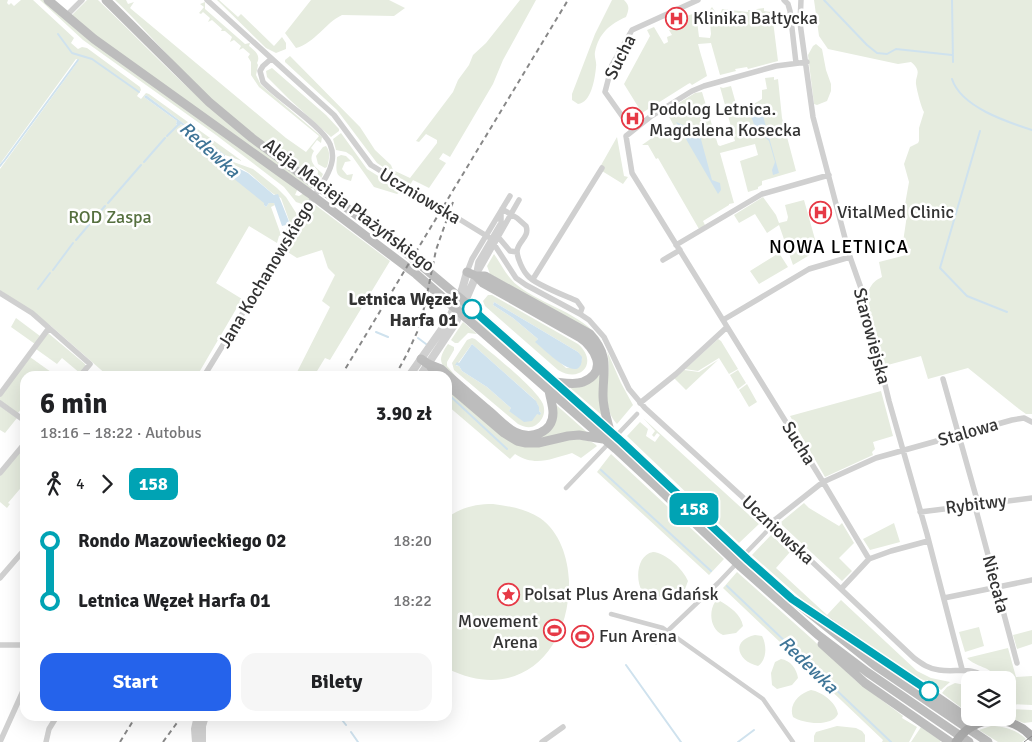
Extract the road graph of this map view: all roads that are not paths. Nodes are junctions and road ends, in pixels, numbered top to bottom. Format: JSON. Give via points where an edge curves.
{"nodes":[{"id":1,"x":48,"y":0,"type":"edge"},
{"id":2,"x":82,"y":0,"type":"edge"},
{"id":3,"x":106,"y":0,"type":"edge"},
{"id":4,"x":207,"y":0,"type":"edge"},
{"id":5,"x":698,"y":0,"type":"edge"},
{"id":6,"x":784,"y":0,"type":"edge"},
{"id":7,"x":801,"y":0,"type":"edge"},
{"id":8,"x":66,"y":16,"type":"junction"},
{"id":9,"x":272,"y":58,"type":"junction"},
{"id":10,"x":806,"y":62,"type":"junction"},
{"id":11,"x":796,"y":63,"type":"junction"},
{"id":12,"x":632,"y":130,"type":"junction"},
{"id":13,"x":602,"y":168,"type":"dead end"},
{"id":14,"x":829,"y":175,"type":"junction"},
{"id":15,"x":510,"y":196,"type":"dead end"},
{"id":16,"x":519,"y":200,"type":"dead end"},
{"id":17,"x":502,"y":209,"type":"junction"},
{"id":18,"x":511,"y":214,"type":"junction"},
{"id":19,"x":499,"y":238,"type":"junction"},
{"id":20,"x":678,"y":248,"type":"junction"},
{"id":21,"x":517,"y":252,"type":"junction"},
{"id":22,"x":850,"y":257,"type":"junction"},
{"id":23,"x":664,"y":260,"type":"dead end"},
{"id":24,"x":472,"y":274,"type":"junction"},
{"id":25,"x":532,"y":279,"type":"junction"},
{"id":26,"x":0,"y":294,"type":"edge"},
{"id":27,"x":580,"y":314,"type":"junction"},
{"id":28,"x":723,"y":320,"type":"junction"},
{"id":29,"x":727,"y":326,"type":"junction"},
{"id":30,"x":49,"y":328,"type":"junction"},
{"id":31,"x":425,"y":361,"type":"junction"},
{"id":32,"x":84,"y":371,"type":"edge"},
{"id":33,"x":207,"y":371,"type":"edge"},
{"id":34,"x":414,"y":371,"type":"edge"},
{"id":35,"x":422,"y":371,"type":"edge"},
{"id":36,"x":433,"y":371,"type":"edge"},
{"id":37,"x":443,"y":371,"type":"edge"},
{"id":38,"x":944,"y":378,"type":"dead end"},
{"id":39,"x":452,"y":379,"type":"edge"},
{"id":40,"x":556,"y":382,"type":"junction"},
{"id":41,"x":452,"y":388,"type":"edge"},
{"id":42,"x":549,"y":390,"type":"junction"},
{"id":43,"x":0,"y":394,"type":"edge"},
{"id":44,"x":0,"y":403,"type":"edge"},
{"id":45,"x":640,"y":403,"type":"junction"},
{"id":46,"x":637,"y":414,"type":"dead end"},
{"id":47,"x":20,"y":417,"type":"edge"},
{"id":48,"x":1032,"y":422,"type":"edge"},
{"id":49,"x":610,"y":431,"type":"junction"},
{"id":50,"x":960,"y":435,"type":"junction"},
{"id":51,"x":603,"y":439,"type":"junction"},
{"id":52,"x":20,"y":449,"type":"edge"},
{"id":53,"x":904,"y":450,"type":"junction"},
{"id":54,"x":0,"y":473,"type":"edge"},
{"id":55,"x":823,"y":482,"type":"junction"},
{"id":56,"x":566,"y":488,"type":"dead end"},
{"id":57,"x":1032,"y":498,"type":"edge"},
{"id":58,"x":977,"y":504,"type":"junction"},
{"id":59,"x":920,"y":512,"type":"junction"},
{"id":60,"x":771,"y":523,"type":"junction"},
{"id":61,"x":767,"y":531,"type":"dead end"},
{"id":62,"x":928,"y":541,"type":"junction"},
{"id":63,"x":732,"y":552,"type":"junction"},
{"id":64,"x":20,"y":555,"type":"edge"},
{"id":65,"x":869,"y":560,"type":"junction"},
{"id":66,"x":744,"y":564,"type":"junction"},
{"id":67,"x":0,"y":578,"type":"edge"},
{"id":68,"x":1032,"y":580,"type":"edge"},
{"id":69,"x":996,"y":587,"type":"junction"},
{"id":70,"x":841,"y":589,"type":"junction"},
{"id":71,"x":944,"y":598,"type":"junction"},
{"id":72,"x":792,"y":599,"type":"junction"},
{"id":73,"x":611,"y":614,"type":"dead end"},
{"id":74,"x":668,"y":631,"type":"junction"},
{"id":75,"x":818,"y":635,"type":"junction"},
{"id":76,"x":656,"y":642,"type":"dead end"},
{"id":77,"x":0,"y":645,"type":"edge"},
{"id":78,"x":20,"y":646,"type":"edge"},
{"id":79,"x":1017,"y":663,"type":"dead end"},
{"id":80,"x":962,"y":670,"type":"junction"},
{"id":81,"x":975,"y":671,"type":"edge"},
{"id":82,"x":20,"y":698,"type":"edge"},
{"id":83,"x":961,"y":715,"type":"edge"},
{"id":84,"x":54,"y":721,"type":"edge"},
{"id":85,"x":197,"y":721,"type":"edge"},
{"id":86,"x":204,"y":721,"type":"edge"},
{"id":87,"x":973,"y":726,"type":"edge"},
{"id":88,"x":563,"y":727,"type":"dead end"},
{"id":89,"x":1028,"y":728,"type":"edge"},
{"id":90,"x":1032,"y":737,"type":"edge"},
{"id":91,"x":0,"y":742,"type":"edge"},
{"id":92,"x":46,"y":742,"type":"edge"},
{"id":93,"x":196,"y":742,"type":"edge"},
{"id":94,"x":202,"y":742,"type":"edge"},
{"id":95,"x":542,"y":742,"type":"edge"},
{"id":96,"x":794,"y":742,"type":"edge"},
{"id":97,"x":954,"y":742,"type":"edge"},
{"id":98,"x":968,"y":742,"type":"edge"},
{"id":99,"x":988,"y":742,"type":"edge"}],
"edges":[{"from":1,"to":8,"type":"main road","name":"Aleja Macieja Płażyńskiego"},
{"from":2,"to":8,"type":"street"},
{"from":3,"to":40,"type":"main road","name":"Aleja Macieja Płażyńskiego","via":[[209,102],[252,138],[397,245]]},
{"from":4,"to":9,"type":"street","name":"Uczniowska"},
{"from":5,"to":12,"type":"street","name":"Sucha","via":[[633,28],[612,65],[605,94]]},
{"from":6,"to":11,"type":"street","via":[[790,11]]},
{"from":7,"to":10,"type":"street","name":"Starowiejska","via":[[800,23]]},
{"from":8,"to":42,"type":"main road","name":"Aleja Macieja Płażyńskiego","via":[[397,259]]},
{"from":9,"to":27,"type":"street","name":"Uczniowska","via":[[334,115],[371,165],[490,238],[521,282]]},
{"from":9,"to":33,"type":"street","name":"Jana Kochanowskiego","via":[[261,68],[261,78],[267,87],[328,140],[331,166]]},
{"from":10,"to":11,"type":"street"},
{"from":10,"to":14,"type":"street","name":"Starowiejska","via":[[812,111]]},
{"from":11,"to":12,"type":"street","via":[[698,88]]},
{"from":12,"to":20,"type":"street","name":"Sucha","via":[[626,139],[632,173]]},
{"from":13,"to":25,"type":"street"},
{"from":14,"to":20,"type":"street","via":[[762,194]]},
{"from":14,"to":22,"type":"street","name":"Starowiejska"},
{"from":15,"to":17,"type":"street"},
{"from":16,"to":18,"type":"street"},
{"from":17,"to":18,"type":"street"},
{"from":17,"to":24,"type":"street","via":[[501,223]]},
{"from":17,"to":24,"type":"street","via":[[472,259]]},
{"from":18,"to":19,"type":"street"},
{"from":18,"to":21,"type":"street","via":[[527,230]]},
{"from":19,"to":21,"type":"street","via":[[510,251]]},
{"from":19,"to":24,"type":"street"},
{"from":20,"to":23,"type":"street"},
{"from":20,"to":28,"type":"street","name":"Sucha"},
{"from":21,"to":25,"type":"street"},
{"from":22,"to":28,"type":"street","via":[[809,269]]},
{"from":22,"to":53,"type":"street","name":"Starowiejska"},
{"from":24,"to":31,"type":"street","via":[[456,322]]},
{"from":24,"to":40,"type":"main road","via":[[579,336],[592,348],[597,367],[590,378],[576,384]]},
{"from":24,"to":49,"type":"main road","via":[[486,276],[590,334],[603,352],[603,396]]},
{"from":25,"to":27,"type":"street","name":"Uczniowska","via":[[577,301],[582,308]]},
{"from":26,"to":30,"type":"street"},
{"from":27,"to":45,"type":"street","name":"Uczniowska","via":[[604,337]]},
{"from":28,"to":29,"type":"street","name":"Sucha"},
{"from":29,"to":45,"type":"street"},
{"from":29,"to":55,"type":"street","name":"Sucha"},
{"from":30,"to":32,"type":"street","via":[[90,364]]},
{"from":30,"to":43,"type":"street"},
{"from":31,"to":34,"type":"street"},
{"from":31,"to":35,"type":"street"},
{"from":31,"to":36,"type":"main road"},
{"from":31,"to":37,"type":"main road"},
{"from":38,"to":50,"type":"street","name":"Niecała"},
{"from":39,"to":42,"type":"main road","via":[[514,432],[523,435],[539,434],[550,424],[553,414]]},
{"from":40,"to":49,"type":"main road","name":"Aleja Macieja Płażyńskiego"},
{"from":41,"to":51,"type":"main road","via":[[517,441],[538,443],[579,435]]},
{"from":42,"to":51,"type":"main road","name":"Aleja Macieja Płażyńskiego"},
{"from":44,"to":47,"type":"street"},
{"from":45,"to":60,"type":"street","name":"Uczniowska"},
{"from":46,"to":56,"type":"street"},
{"from":48,"to":50,"type":"street","name":"Stalowa","via":[[1020,418]]},
{"from":49,"to":63,"type":"main road","name":"Aleja Macieja Płażyńskiego"},
{"from":50,"to":53,"type":"street","name":"Stalowa"},
{"from":50,"to":58,"type":"street","name":"Niecała"},
{"from":51,"to":63,"type":"main road","name":"Aleja Macieja Płażyńskiego"},
{"from":52,"to":54,"type":"street"},
{"from":53,"to":55,"type":"street","name":"Stalowa","via":[[876,458]]},
{"from":53,"to":59,"type":"street","name":"Starowiejska"},
{"from":55,"to":60,"type":"street","name":"Stalowa"},
{"from":55,"to":65,"type":"street","name":"Sucha"},
{"from":57,"to":58,"type":"street","name":"Rybitwy"},
{"from":58,"to":59,"type":"street","name":"Rybitwy"},
{"from":58,"to":69,"type":"street","name":"Niecała"},
{"from":59,"to":62,"type":"street","name":"Starowiejska"},
{"from":60,"to":70,"type":"street","name":"Uczniowska"},
{"from":61,"to":74,"type":"street"},
{"from":62,"to":65,"type":"street","via":[[891,550]]},
{"from":62,"to":71,"type":"street","name":"Starowiejska"},
{"from":63,"to":66,"type":"main road","name":"Aleja Macieja Płażyńskiego"},
{"from":64,"to":67,"type":"street"},
{"from":65,"to":70,"type":"street"},
{"from":66,"to":72,"type":"main road","name":"Aleja Macieja Płażyńskiego"},
{"from":66,"to":75,"type":"main road","name":"Aleja Macieja Płażyńskiego"},
{"from":68,"to":69,"type":"street"},
{"from":69,"to":71,"type":"street"},
{"from":69,"to":79,"type":"street","name":"Niecała"},
{"from":70,"to":80,"type":"street","name":"Uczniowska","via":[[922,664],[938,670]]},
{"from":71,"to":80,"type":"street","name":"Starowiejska"},
{"from":72,"to":83,"type":"main road"},
{"from":72,"to":99,"type":"main road","name":"Aleja Macieja Płażyńskiego","via":[[890,676]]},
{"from":73,"to":74,"type":"street"},
{"from":74,"to":76,"type":"street"},
{"from":74,"to":96,"type":"street","via":[[763,699]]},
{"from":75,"to":97,"type":"main road","via":[[823,645],[865,683]]},
{"from":75,"to":98,"type":"main road","name":"Aleja Macieja Płażyńskiego"},
{"from":77,"to":78,"type":"street"},
{"from":80,"to":81,"type":"street","name":"Uczniowska"},
{"from":82,"to":91,"type":"street"},
{"from":84,"to":92,"type":"street"},
{"from":85,"to":93,"type":"street"},
{"from":86,"to":94,"type":"street"},
{"from":87,"to":97,"type":"main road"},
{"from":88,"to":95,"type":"street"},
{"from":89,"to":90,"type":"main road"}]}
